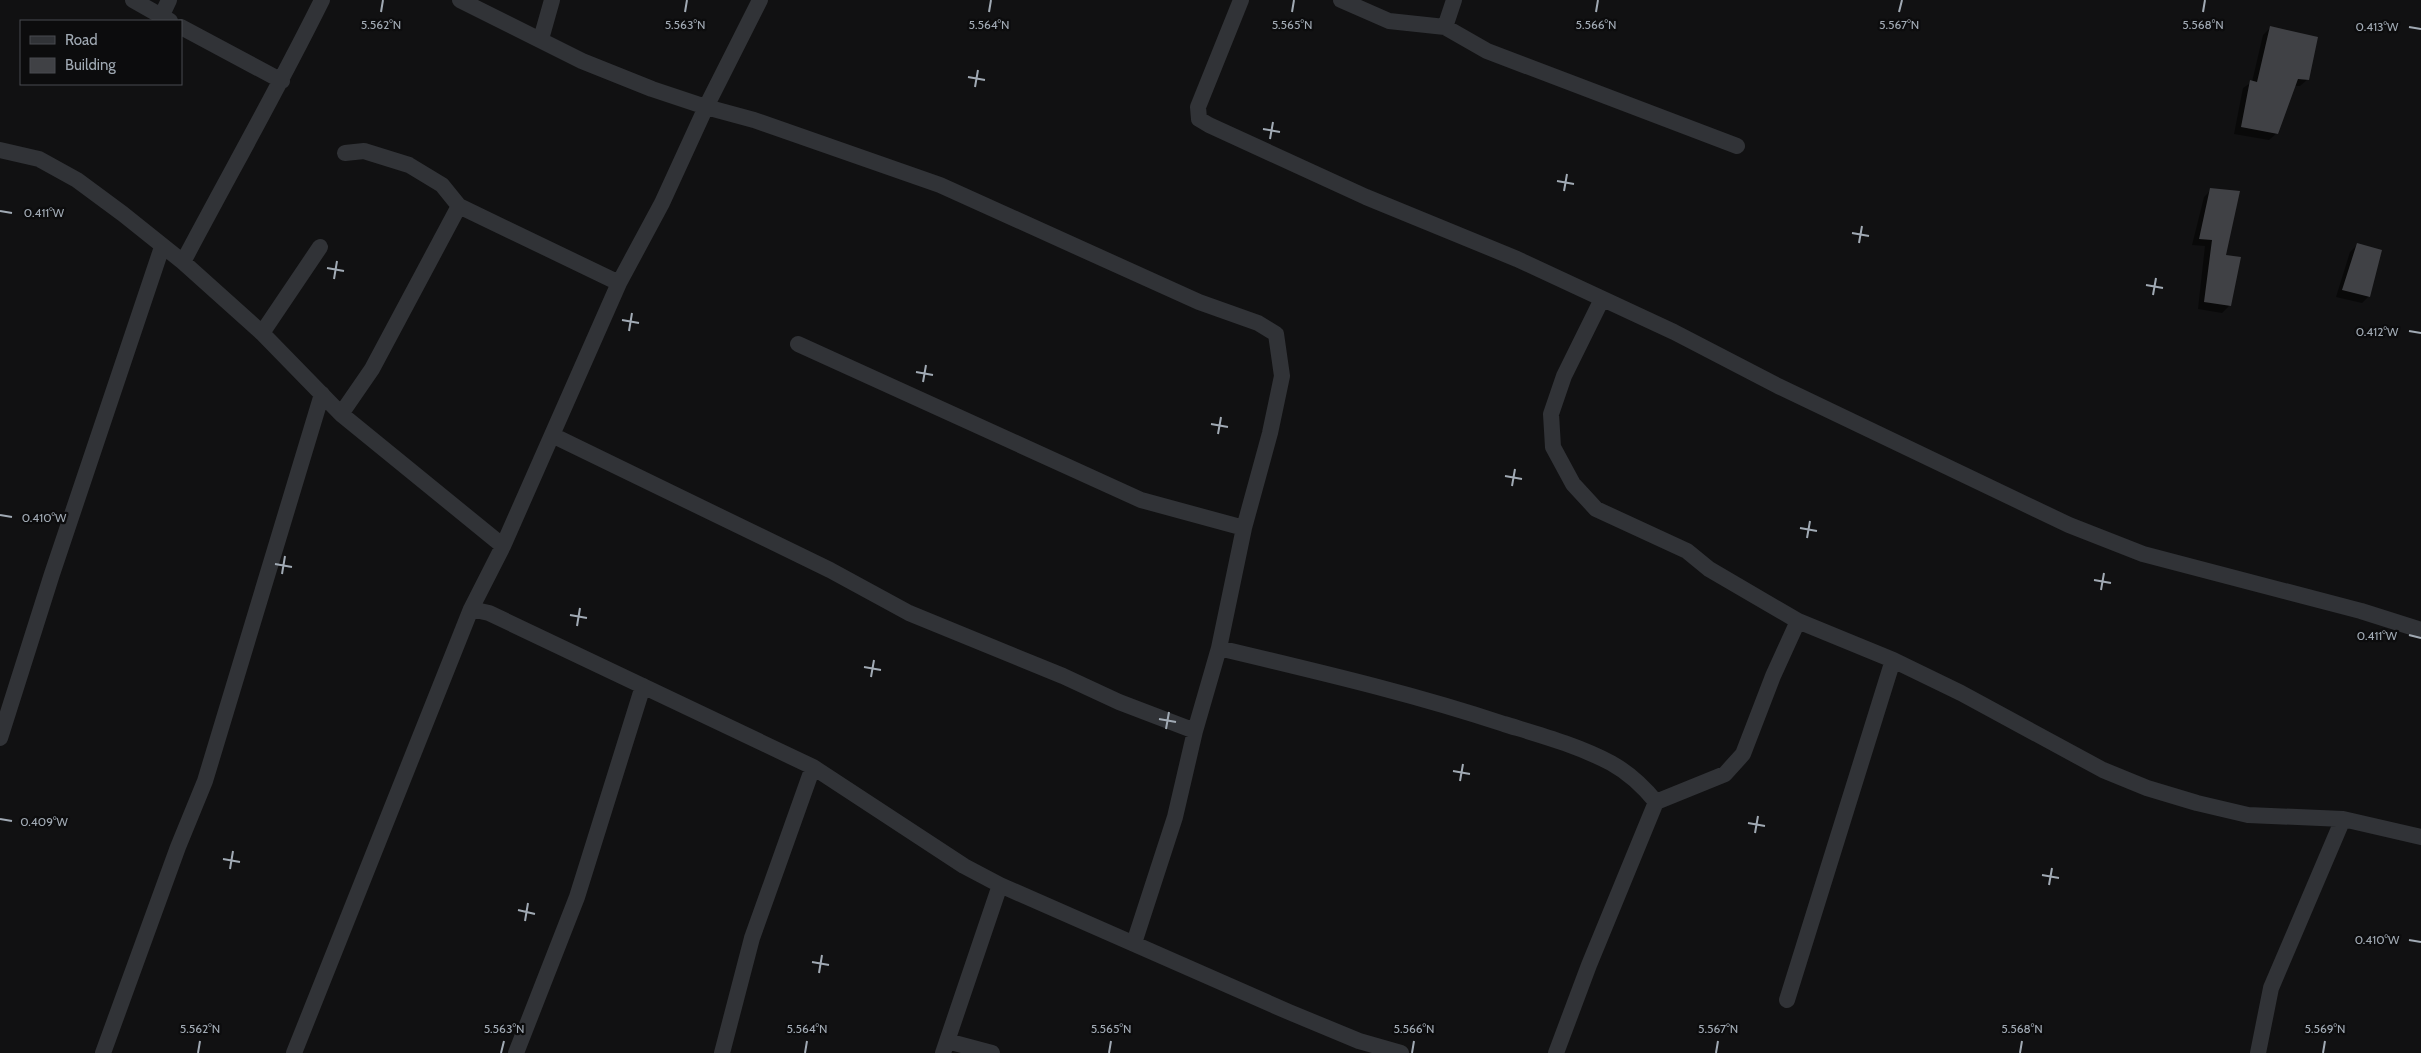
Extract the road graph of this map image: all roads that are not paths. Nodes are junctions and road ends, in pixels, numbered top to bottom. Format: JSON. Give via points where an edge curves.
{"nodes":[{"id":1,"x":134,"y":0,"type":"edge"},
{"id":2,"x":169,"y":0,"type":"edge"},
{"id":3,"x":322,"y":0,"type":"edge"},
{"id":4,"x":460,"y":0,"type":"edge"},
{"id":5,"x":552,"y":0,"type":"edge"},
{"id":6,"x":760,"y":0,"type":"edge"},
{"id":7,"x":1241,"y":0,"type":"edge"},
{"id":8,"x":1341,"y":0,"type":"edge"},
{"id":9,"x":1454,"y":0,"type":"edge"},
{"id":10,"x":165,"y":19,"type":"edge"},
{"id":11,"x":1445,"y":27,"type":"junction"},
{"id":12,"x":182,"y":29,"type":"edge"},
{"id":13,"x":541,"y":39,"type":"junction"},
{"id":14,"x":282,"y":81,"type":"junction"},
{"id":15,"x":706,"y":107,"type":"junction"},
{"id":16,"x":1737,"y":146,"type":"dead end"},
{"id":17,"x":0,"y":150,"type":"edge"},
{"id":18,"x":345,"y":153,"type":"dead end"},
{"id":19,"x":459,"y":206,"type":"junction"},
{"id":20,"x":162,"y":247,"type":"junction"},
{"id":21,"x":320,"y":247,"type":"dead end"},
{"id":22,"x":183,"y":262,"type":"junction"},
{"id":23,"x":619,"y":283,"type":"junction"},
{"id":24,"x":1602,"y":299,"type":"junction"},
{"id":25,"x":262,"y":333,"type":"junction"},
{"id":26,"x":798,"y":344,"type":"dead end"},
{"id":27,"x":322,"y":394,"type":"junction"},
{"id":28,"x":340,"y":414,"type":"junction"},
{"id":29,"x":552,"y":435,"type":"junction"},
{"id":30,"x":1244,"y":528,"type":"junction"},
{"id":31,"x":503,"y":546,"type":"junction"},
{"id":32,"x":471,"y":609,"type":"junction"},
{"id":33,"x":1798,"y":621,"type":"junction"},
{"id":34,"x":2421,"y":630,"type":"edge"},
{"id":35,"x":1219,"y":648,"type":"junction"},
{"id":36,"x":1893,"y":660,"type":"junction"},
{"id":37,"x":643,"y":686,"type":"junction"},
{"id":38,"x":1195,"y":731,"type":"junction"},
{"id":39,"x":0,"y":738,"type":"edge"},
{"id":40,"x":813,"y":767,"type":"junction"},
{"id":41,"x":1656,"y":802,"type":"junction"},
{"id":42,"x":2343,"y":819,"type":"junction"},
{"id":43,"x":2421,"y":837,"type":"edge"},
{"id":44,"x":1000,"y":885,"type":"junction"},
{"id":45,"x":1134,"y":943,"type":"junction"},
{"id":46,"x":1787,"y":1000,"type":"dead end"},
{"id":47,"x":945,"y":1047,"type":"edge"},
{"id":48,"x":103,"y":1053,"type":"edge"},
{"id":49,"x":294,"y":1053,"type":"edge"},
{"id":50,"x":516,"y":1053,"type":"edge"},
{"id":51,"x":722,"y":1053,"type":"edge"},
{"id":52,"x":992,"y":1053,"type":"edge"},
{"id":53,"x":1401,"y":1053,"type":"edge"},
{"id":54,"x":1556,"y":1053,"type":"edge"},
{"id":55,"x":2258,"y":1053,"type":"edge"}],
"edges":[{"from":1,"to":10,"type":"street"},
{"from":2,"to":10,"type":"street"},
{"from":3,"to":14,"type":"street"},
{"from":4,"to":13,"type":"street"},
{"from":5,"to":13,"type":"street"},
{"from":6,"to":15,"type":"street"},
{"from":7,"to":24,"type":"street","via":[[1198,107],[1199,119],[1366,197],[1517,259]]},
{"from":8,"to":11,"type":"street","via":[[1389,21]]},
{"from":9,"to":11,"type":"street"},
{"from":11,"to":16,"type":"street","via":[[1487,51]]},
{"from":12,"to":14,"type":"street"},
{"from":13,"to":15,"type":"street","via":[[582,61]]},
{"from":14,"to":22,"type":"street"},
{"from":15,"to":23,"type":"street","via":[[662,203]]},
{"from":15,"to":30,"type":"street","via":[[754,120],[940,185],[1200,302],[1258,323],[1276,334],[1282,376]]},
{"from":17,"to":20,"type":"street","via":[[39,159],[78,180]]},
{"from":18,"to":19,"type":"street","via":[[364,151],[409,165],[442,185]]},
{"from":19,"to":23,"type":"street"},
{"from":19,"to":28,"type":"street","via":[[372,369]]},
{"from":20,"to":22,"type":"street"},
{"from":20,"to":39,"type":"street"},
{"from":21,"to":25,"type":"street"},
{"from":22,"to":25,"type":"street"},
{"from":23,"to":29,"type":"street"},
{"from":24,"to":33,"type":"street","via":[[1564,376],[1551,414],[1553,447],[1573,484],[1596,509],[1687,551],[1709,569]]},
{"from":24,"to":34,"type":"street","via":[[2078,528],[2143,554]]},
{"from":25,"to":27,"type":"street"},
{"from":26,"to":30,"type":"street","via":[[1134,497]]},
{"from":27,"to":28,"type":"street"},
{"from":27,"to":48,"type":"street","via":[[205,780]]},
{"from":28,"to":31,"type":"street"},
{"from":29,"to":31,"type":"street"},
{"from":29,"to":38,"type":"street","via":[[830,570],[909,613]]},
{"from":30,"to":35,"type":"street"},
{"from":31,"to":32,"type":"street"},
{"from":32,"to":37,"type":"street","via":[[489,613]]},
{"from":32,"to":49,"type":"street"},
{"from":33,"to":36,"type":"street"},
{"from":33,"to":41,"type":"street","via":[[1743,754],[1725,774]]},
{"from":35,"to":38,"type":"street"},
{"from":35,"to":41,"type":"street","via":[[1361,682],[1559,741],[1612,764],[1641,784]]},
{"from":36,"to":42,"type":"street","via":[[2103,770],[2146,788],[2248,815]]},
{"from":36,"to":46,"type":"street"},
{"from":37,"to":40,"type":"street"},
{"from":37,"to":50,"type":"street","via":[[577,897]]},
{"from":38,"to":45,"type":"street","via":[[1175,817]]},
{"from":40,"to":44,"type":"street","via":[[964,866]]},
{"from":40,"to":51,"type":"street","via":[[752,938]]},
{"from":41,"to":54,"type":"street"},
{"from":42,"to":43,"type":"street"},
{"from":42,"to":55,"type":"street","via":[[2271,988]]},
{"from":44,"to":45,"type":"street"},
{"from":44,"to":47,"type":"street"},
{"from":45,"to":53,"type":"street","via":[[1359,1041]]},
{"from":47,"to":52,"type":"street"}]}
